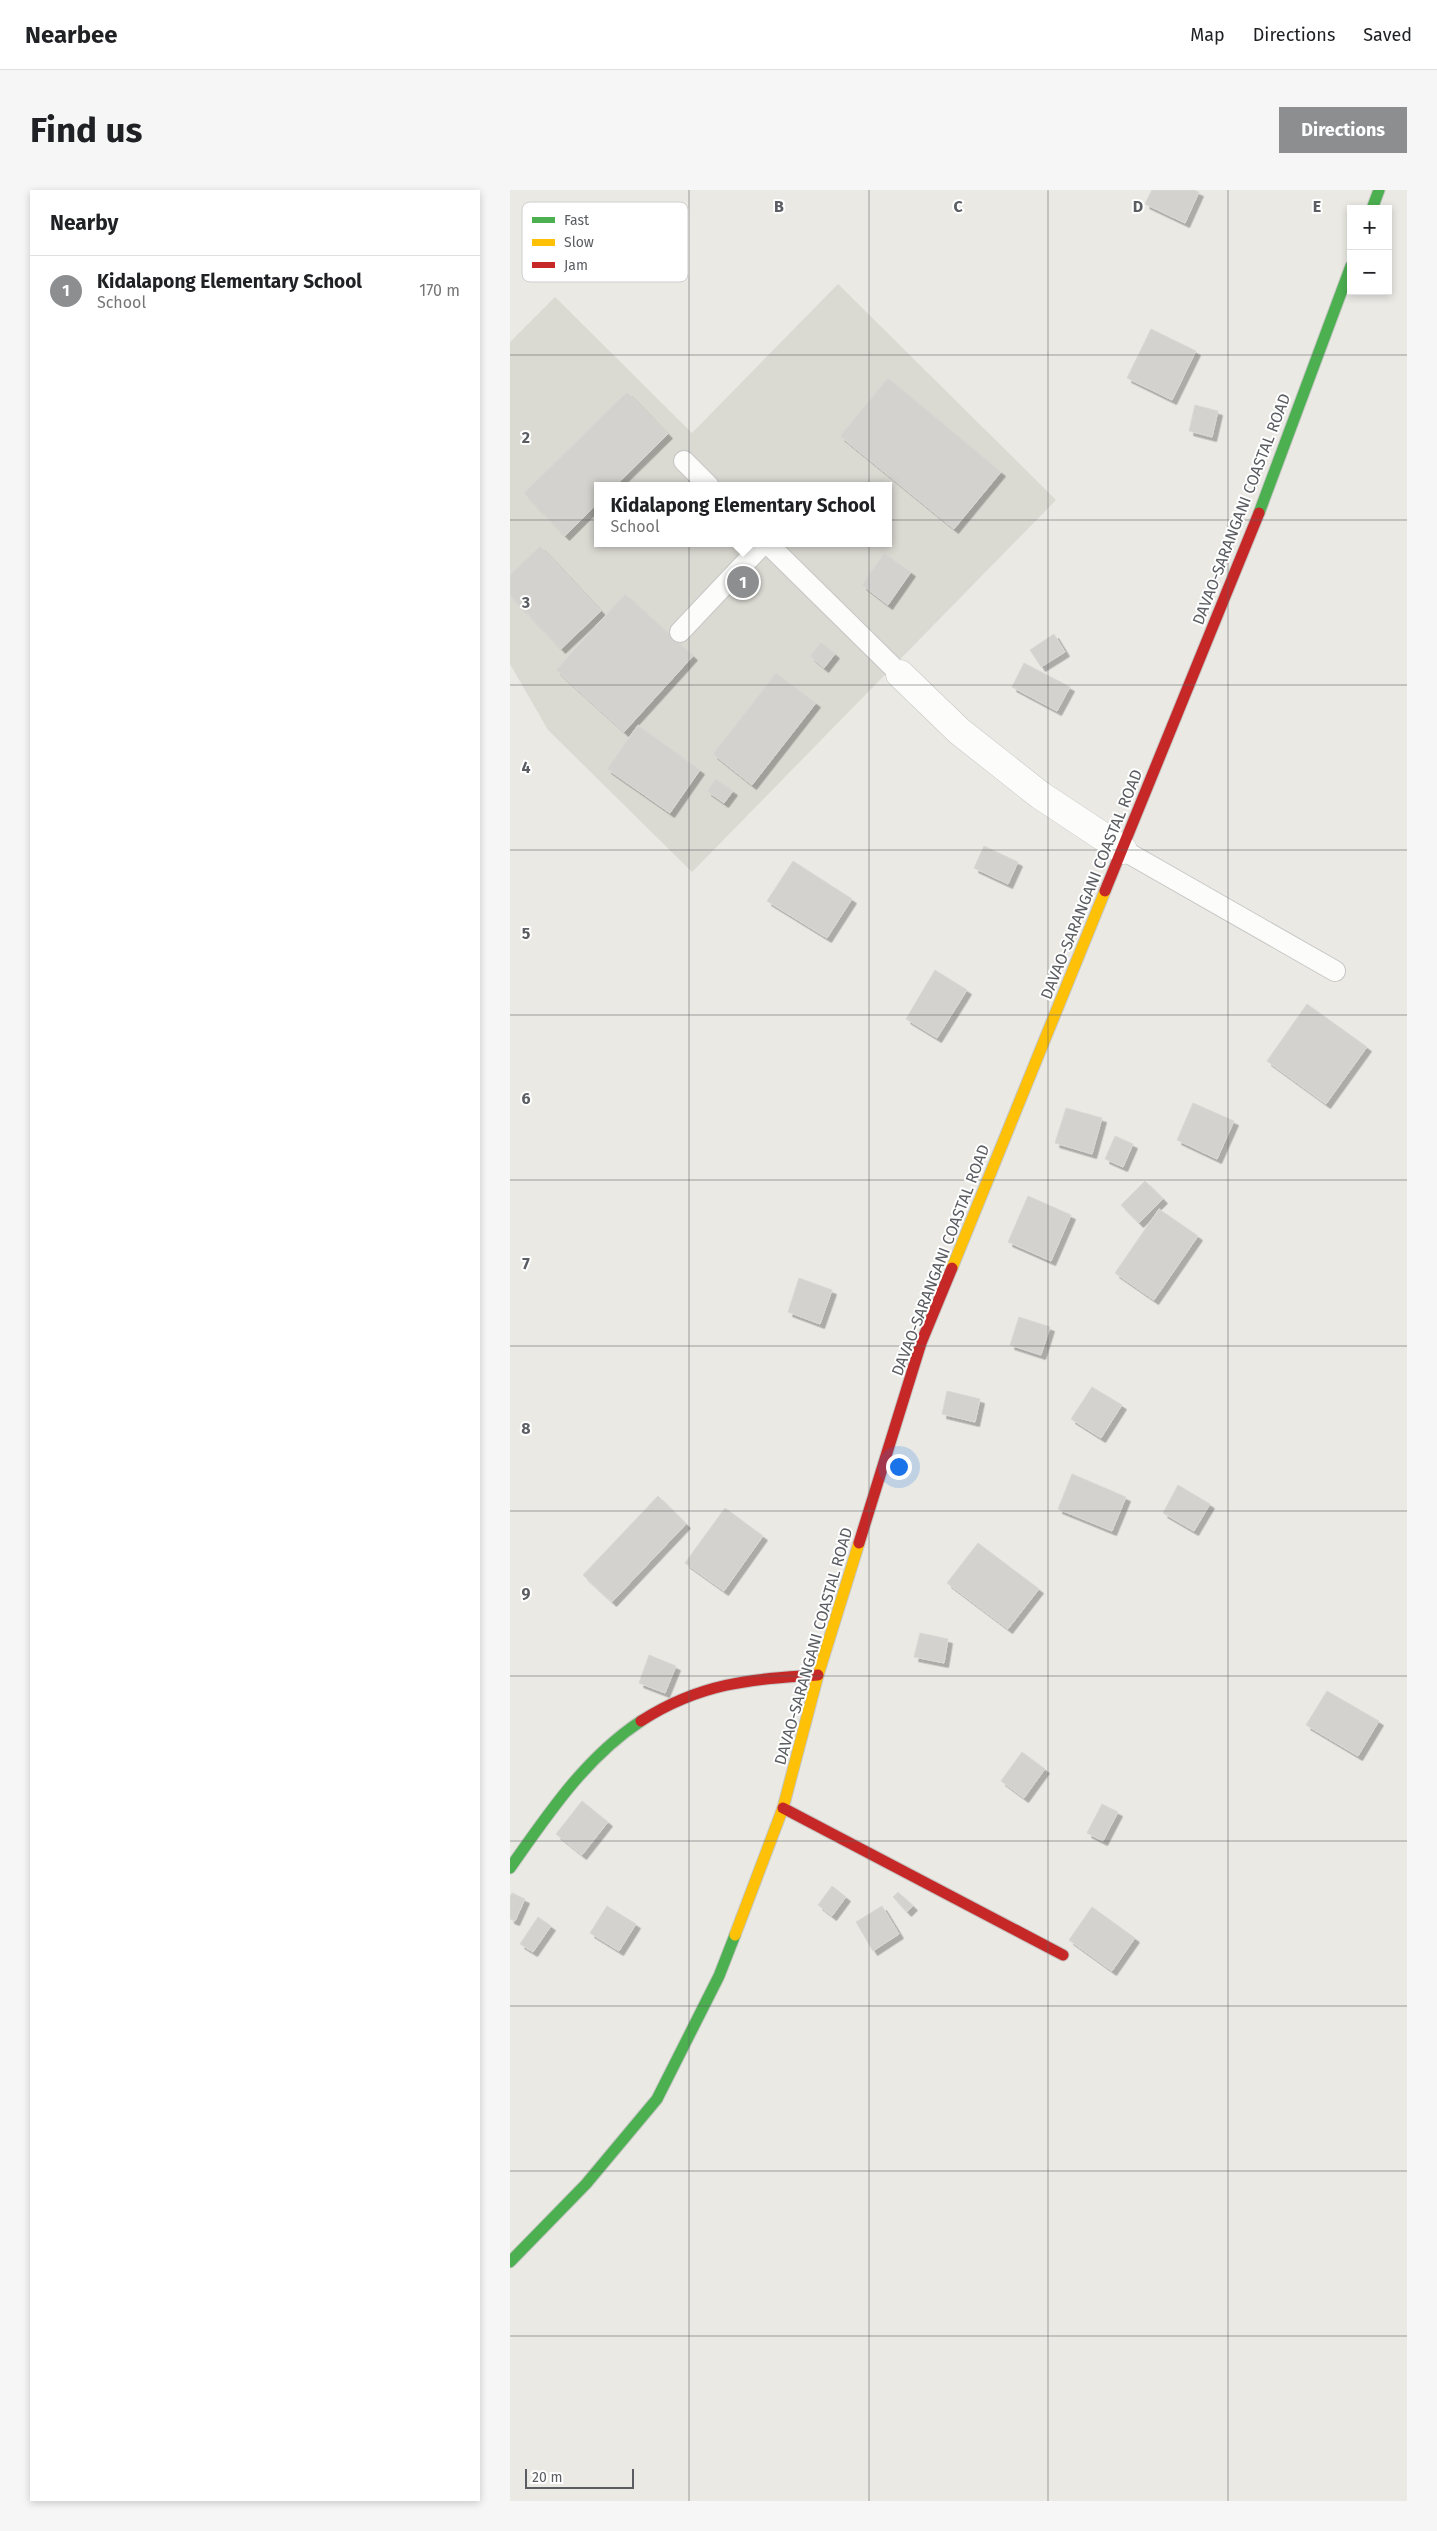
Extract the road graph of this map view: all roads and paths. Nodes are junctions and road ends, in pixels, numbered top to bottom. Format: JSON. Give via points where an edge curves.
{"nodes":[{"id":1,"x":1379,"y":190,"type":"edge"},
{"id":2,"x":1373,"y":205,"type":"edge"},
{"id":3,"x":1347,"y":277,"type":"edge"},
{"id":4,"x":684,"y":461,"type":"dead end"},
{"id":5,"x":705,"y":482,"type":"edge"},
{"id":6,"x":761,"y":547,"type":"edge"},
{"id":7,"x":769,"y":547,"type":"edge"},
{"id":8,"x":680,"y":632,"type":"dead end"},
{"id":9,"x":900,"y":674,"type":"joint"},
{"id":10,"x":1123,"y":850,"type":"junction"},
{"id":11,"x":1335,"y":971,"type":"dead end"},
{"id":12,"x":818,"y":1675,"type":"junction"},
{"id":13,"x":783,"y":1808,"type":"junction"},
{"id":14,"x":510,"y":1868,"type":"edge"},
{"id":15,"x":1063,"y":1955,"type":"dead end"},
{"id":16,"x":510,"y":2262,"type":"edge"}],
"edges":[{"from":1,"to":2,"type":"main road"},
{"from":3,"to":10,"type":"main road","name":"DAVAO-SARANGANI COASTAL ROAD","via":[[1267,492]]},
{"from":4,"to":5,"type":"lane"},
{"from":6,"to":8,"type":"lane"},
{"from":7,"to":9,"type":"lane"},
{"from":9,"to":10,"type":"street","via":[[959,732],[1040,795]]},
{"from":10,"to":11,"type":"lane"},
{"from":10,"to":12,"type":"main road","name":"DAVAO-SARANGANI COASTAL ROAD","via":[[921,1343]]},
{"from":12,"to":13,"type":"main road","name":"DAVAO-SARANGANI COASTAL ROAD"},
{"from":12,"to":14,"type":"main road","via":[[760,1678],[712,1687],[655,1711],[626,1729],[600,1751],[570,1784]]},
{"from":13,"to":15,"type":"main road"},
{"from":13,"to":16,"type":"main road","name":"DAVAO-SARANGANI COASTAL ROAD","via":[[718,1976],[657,2100],[586,2184]]}]}
